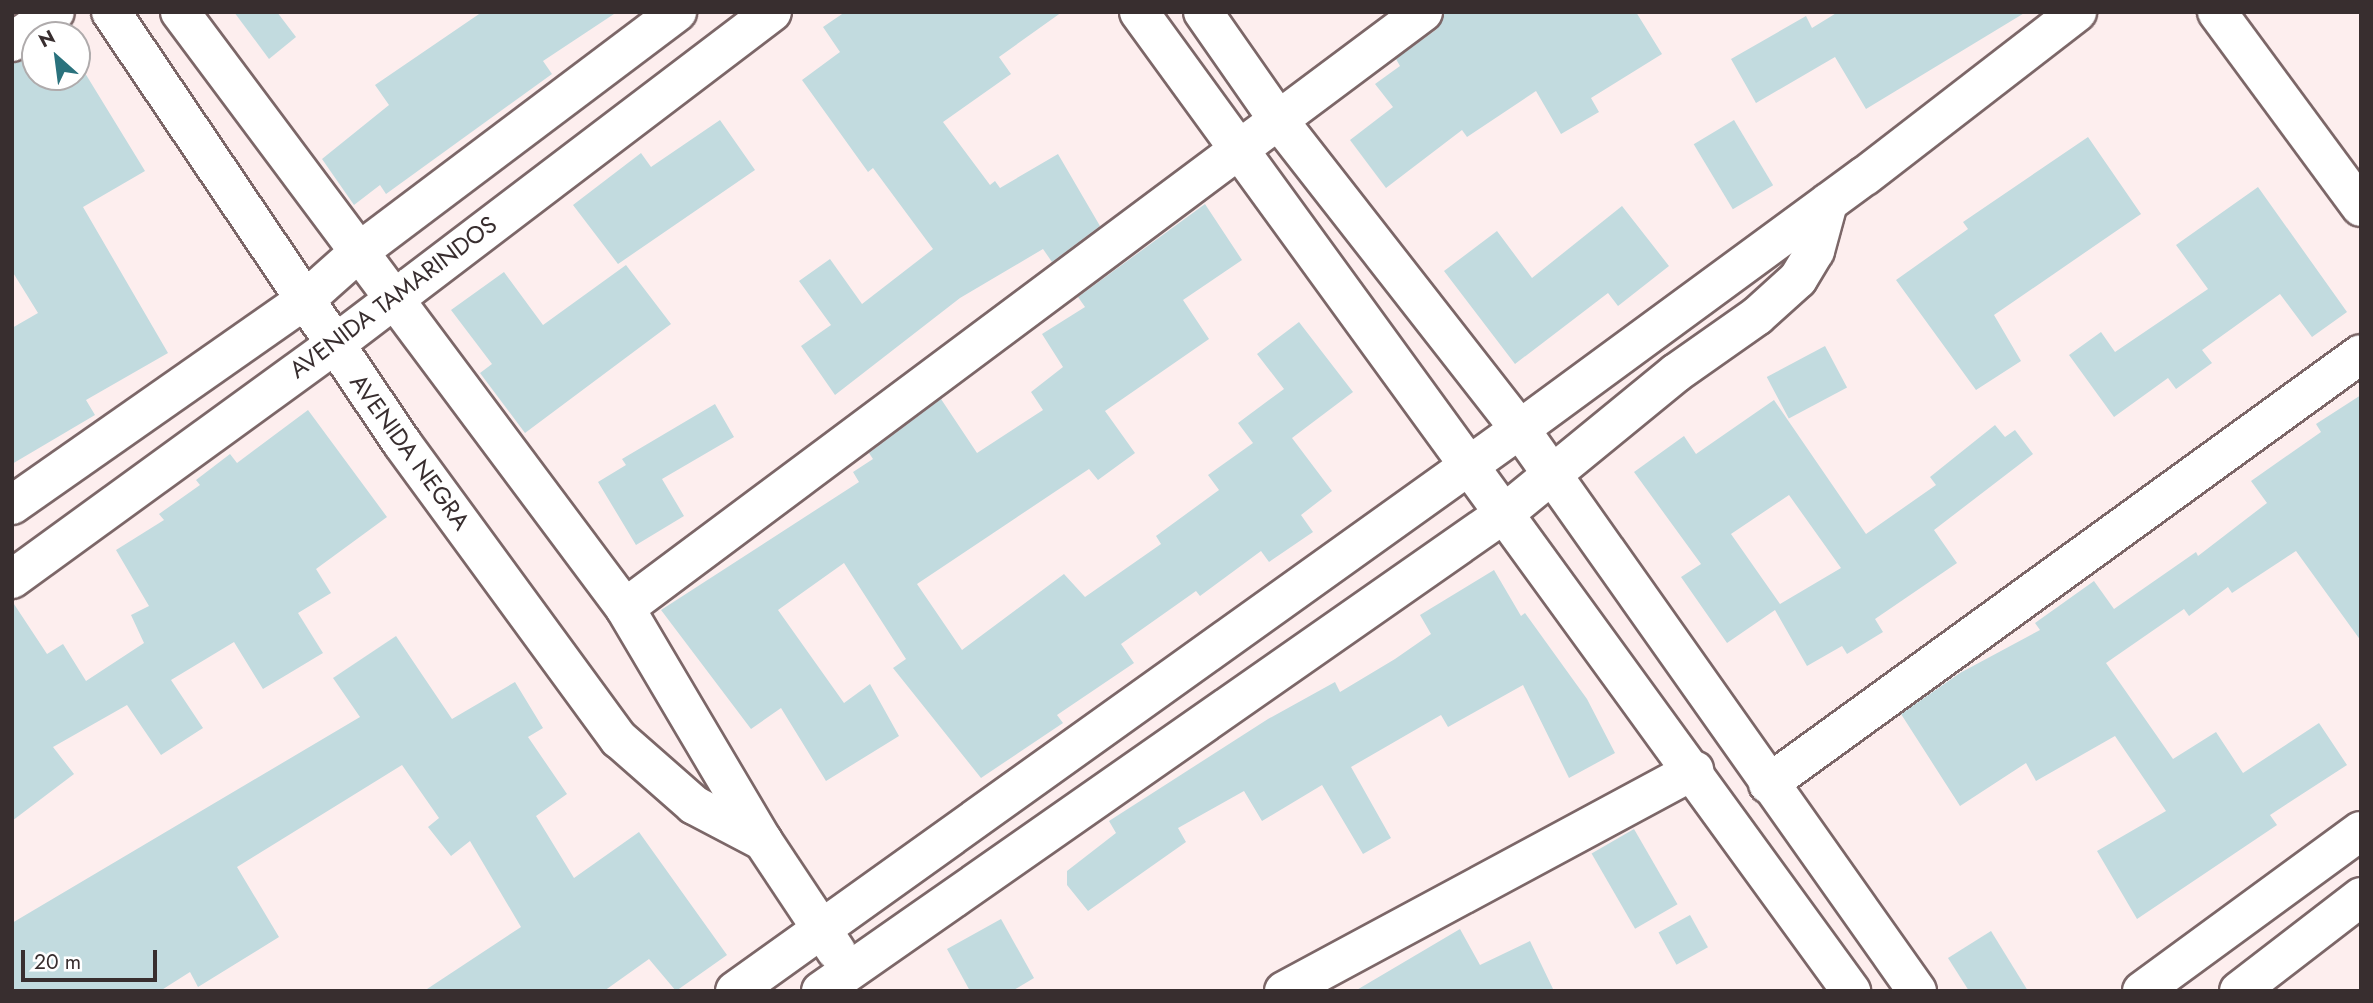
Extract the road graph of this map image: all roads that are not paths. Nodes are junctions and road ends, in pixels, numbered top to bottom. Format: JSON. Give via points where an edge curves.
{"nodes":[{"id":1,"x":55,"y":12,"type":"edge"},
{"id":2,"x":111,"y":12,"type":"edge"},
{"id":3,"x":180,"y":12,"type":"edge"},
{"id":4,"x":677,"y":12,"type":"edge"},
{"id":5,"x":772,"y":12,"type":"edge"},
{"id":6,"x":1139,"y":12,"type":"edge"},
{"id":7,"x":1203,"y":12,"type":"edge"},
{"id":8,"x":1423,"y":12,"type":"edge"},
{"id":9,"x":2077,"y":12,"type":"edge"},
{"id":10,"x":2217,"y":12,"type":"edge"},
{"id":11,"x":12,"y":42,"type":"edge"},
{"id":12,"x":1279,"y":121,"type":"junction"},
{"id":13,"x":1239,"y":155,"type":"junction"},
{"id":14,"x":1828,"y":203,"type":"junction"},
{"id":15,"x":2361,"y":207,"type":"edge"},
{"id":16,"x":360,"y":251,"type":"junction"},
{"id":17,"x":395,"y":294,"type":"junction"},
{"id":18,"x":305,"y":300,"type":"junction"},
{"id":19,"x":334,"y":345,"type":"junction"},
{"id":20,"x":2361,"y":354,"type":"edge"},
{"id":21,"x":1520,"y":429,"type":"junction"},
{"id":22,"x":1469,"y":465,"type":"junction"},
{"id":23,"x":1552,"y":472,"type":"junction"},
{"id":24,"x":12,"y":505,"type":"edge"},
{"id":25,"x":1505,"y":513,"type":"junction"},
{"id":26,"x":12,"y":579,"type":"edge"},
{"id":27,"x":625,"y":608,"type":"junction"},
{"id":28,"x":1694,"y":770,"type":"junction"},
{"id":29,"x":1768,"y":784,"type":"junction"},
{"id":30,"x":2361,"y":831,"type":"edge"},
{"id":31,"x":763,"y":841,"type":"junction"},
{"id":32,"x":2361,"y":897,"type":"edge"},
{"id":33,"x":821,"y":929,"type":"junction"},
{"id":34,"x":835,"y":981,"type":"edge"},
{"id":35,"x":735,"y":991,"type":"edge"},
{"id":36,"x":1284,"y":991,"type":"edge"},
{"id":37,"x":1851,"y":991,"type":"edge"},
{"id":38,"x":1917,"y":991,"type":"edge"},
{"id":39,"x":2142,"y":991,"type":"edge"},
{"id":40,"x":2239,"y":991,"type":"edge"}],
"edges":[{"from":1,"to":11,"type":"street"},
{"from":2,"to":18,"type":"street","name":"AVENIDA NEGRA","via":[[189,121]]},
{"from":3,"to":16,"type":"street","name":"AVENIDA NEGRA"},
{"from":4,"to":16,"type":"street","name":"AVENIDA TAMARINDOS"},
{"from":5,"to":17,"type":"street","name":"AVENIDA TAMARINDOS"},
{"from":6,"to":13,"type":"street"},
{"from":7,"to":12,"type":"street"},
{"from":8,"to":12,"type":"street"},
{"from":9,"to":14,"type":"street"},
{"from":10,"to":15,"type":"street"},
{"from":12,"to":13,"type":"street"},
{"from":12,"to":21,"type":"street"},
{"from":13,"to":22,"type":"street"},
{"from":13,"to":27,"type":"street"},
{"from":14,"to":21,"type":"street"},
{"from":14,"to":23,"type":"street","via":[[1815,251],[1798,279]]},
{"from":16,"to":17,"type":"street","name":"AVENIDA NEGRA"},
{"from":16,"to":18,"type":"street","name":"AVENIDA TAMARINDOS"},
{"from":17,"to":19,"type":"street","name":"AVENIDA TAMARINDOS"},
{"from":17,"to":27,"type":"street","name":"AVENIDA NEGRA"},
{"from":18,"to":19,"type":"street","name":"AVENIDA NEGRA"},
{"from":18,"to":24,"type":"street","name":"AVENIDA TAMARINDOS"},
{"from":19,"to":26,"type":"street","name":"AVENIDA TAMARINDOS"},
{"from":19,"to":31,"type":"street","name":"AVENIDA NEGRA","via":[[620,739],[695,805]]},
{"from":20,"to":29,"type":"street"},
{"from":21,"to":22,"type":"street"},
{"from":21,"to":23,"type":"street"},
{"from":22,"to":25,"type":"street"},
{"from":22,"to":33,"type":"street"},
{"from":23,"to":25,"type":"street"},
{"from":23,"to":29,"type":"street"},
{"from":25,"to":28,"type":"street"},
{"from":25,"to":34,"type":"street"},
{"from":27,"to":31,"type":"street","name":"AVENIDA NEGRA"},
{"from":28,"to":36,"type":"street"},
{"from":28,"to":37,"type":"street"},
{"from":29,"to":38,"type":"street"},
{"from":30,"to":39,"type":"street"},
{"from":31,"to":33,"type":"street","name":"AVENIDA NEGRA"},
{"from":32,"to":40,"type":"street"},
{"from":33,"to":34,"type":"street","name":"AVENIDA NEGRA"},
{"from":33,"to":35,"type":"street"}]}
